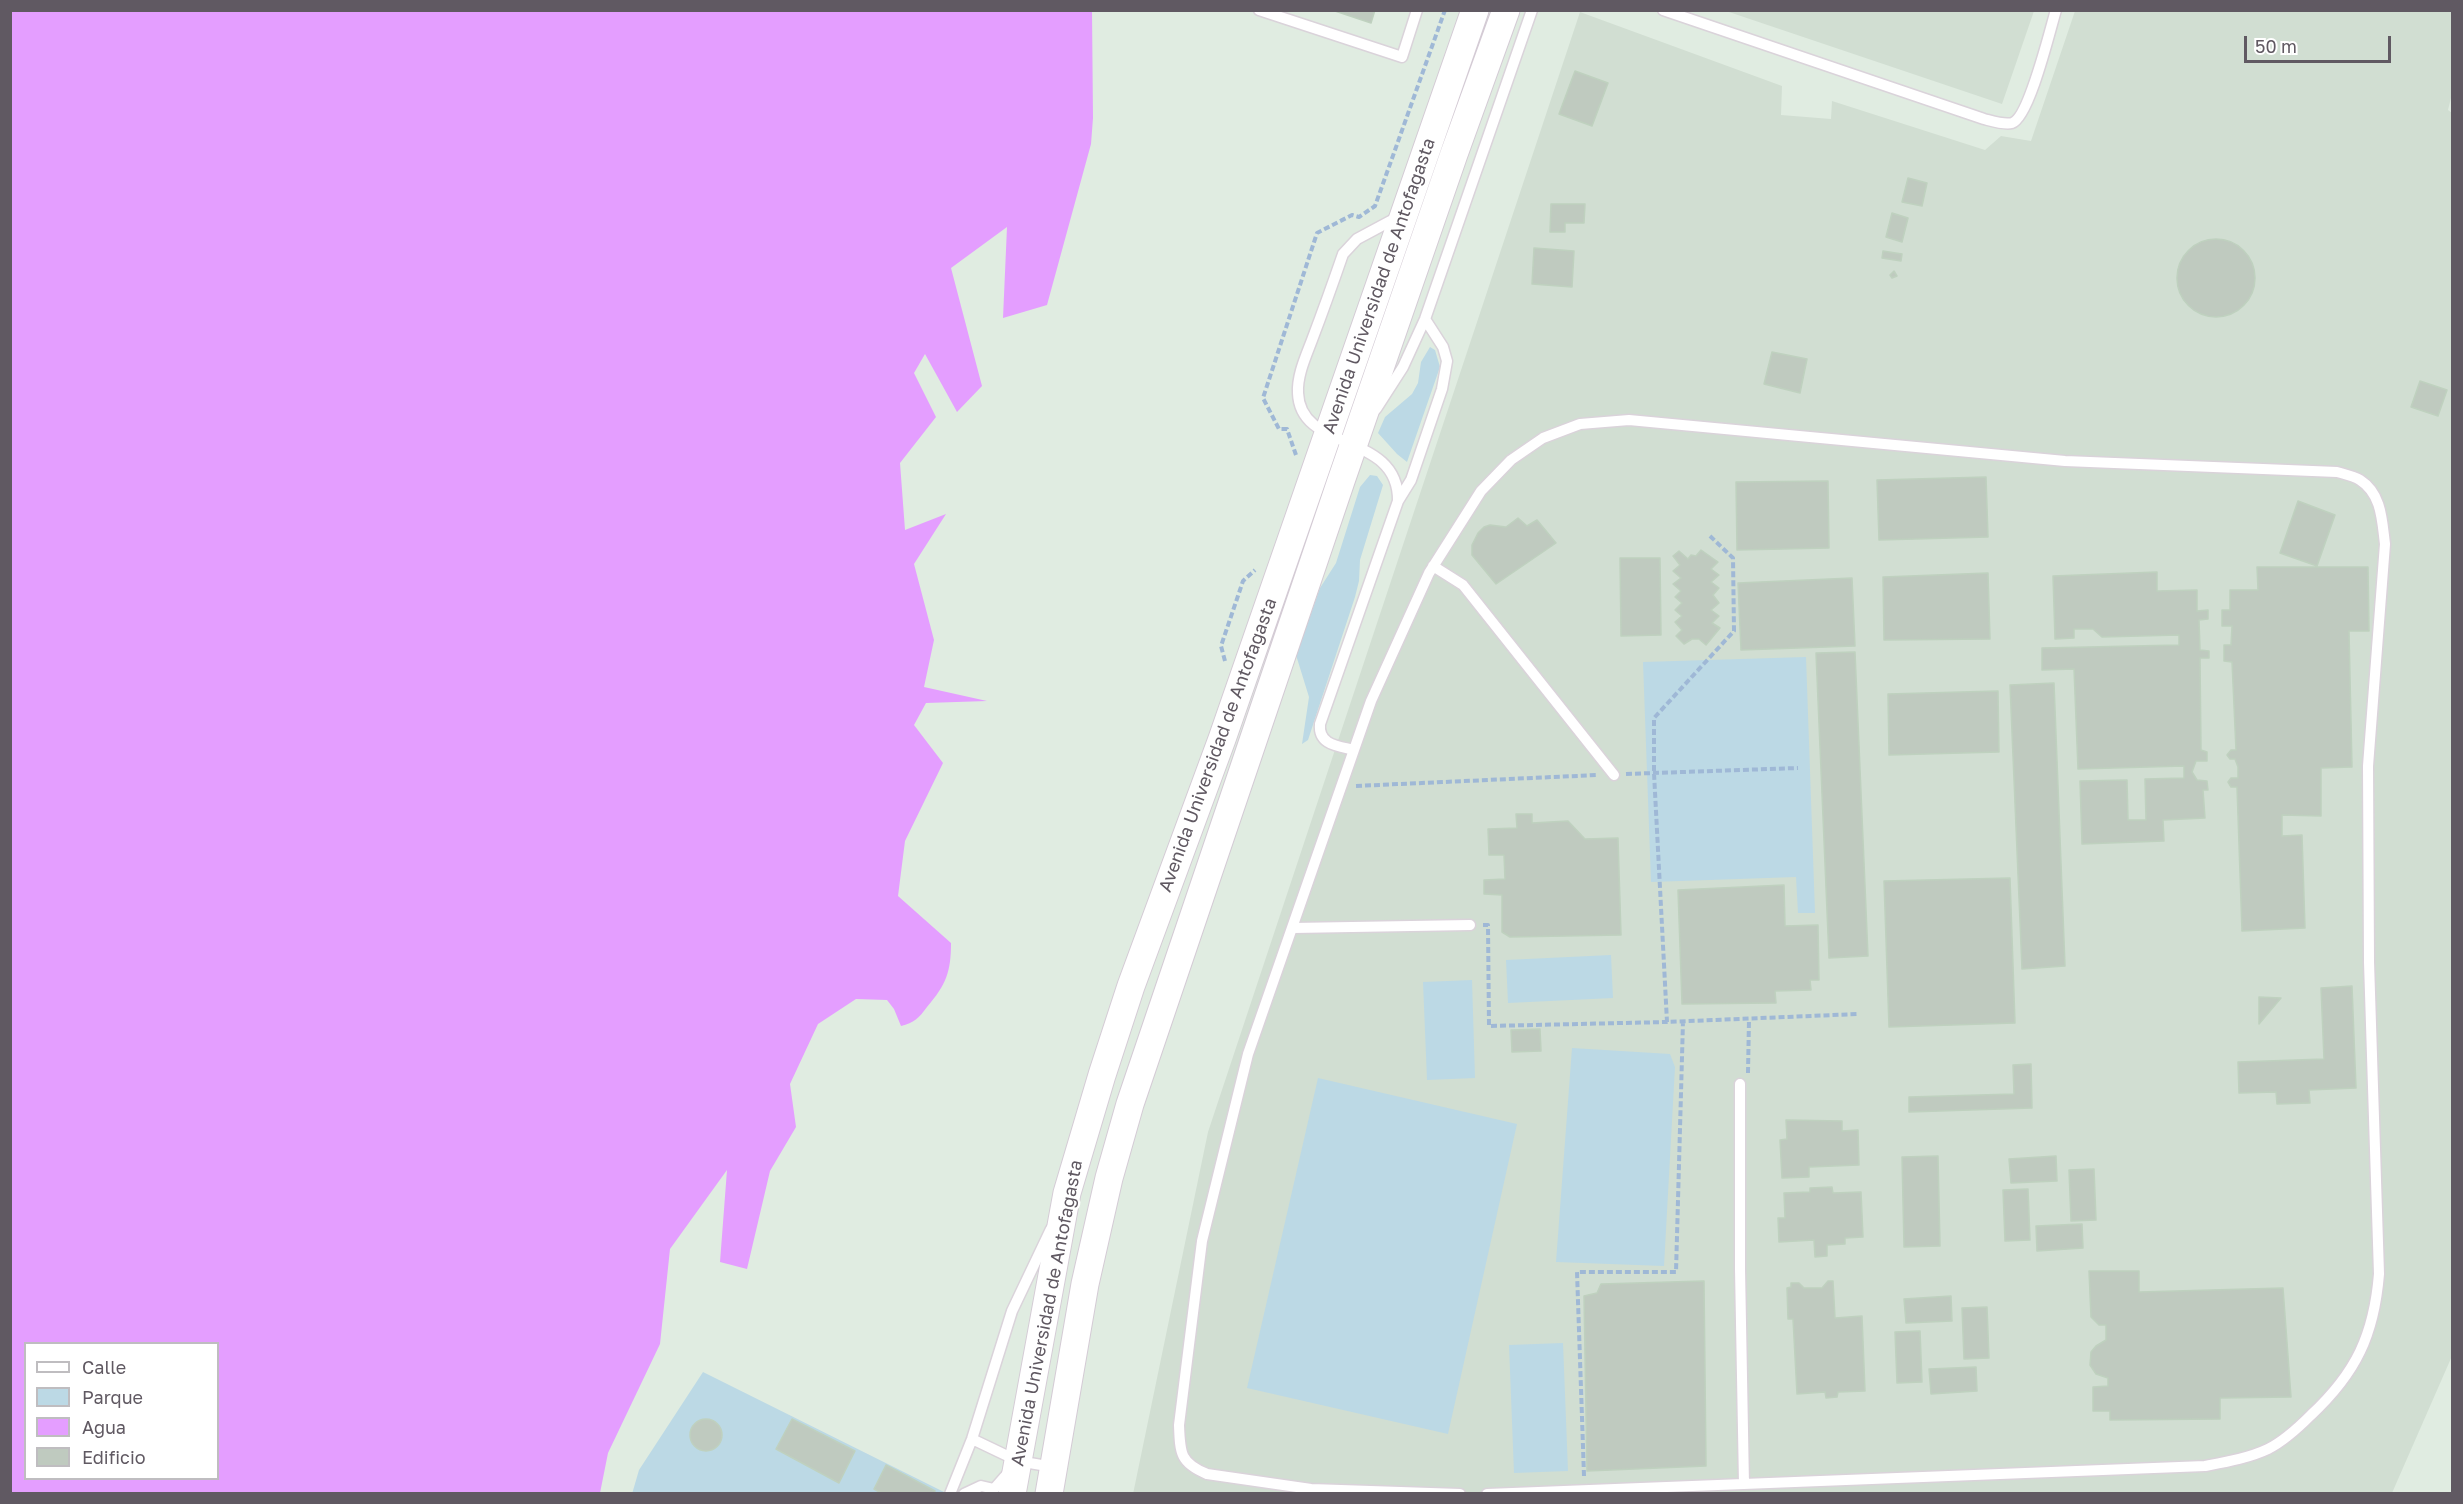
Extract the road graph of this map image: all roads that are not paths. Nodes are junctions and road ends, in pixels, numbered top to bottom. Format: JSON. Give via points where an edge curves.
{"nodes":[{"id":1,"x":1260,"y":10,"type":"edge"},
{"id":2,"x":1417,"y":10,"type":"edge"},
{"id":3,"x":1475,"y":10,"type":"edge"},
{"id":4,"x":1506,"y":10,"type":"edge"},
{"id":5,"x":1532,"y":10,"type":"edge"},
{"id":6,"x":1663,"y":10,"type":"edge"},
{"id":7,"x":2056,"y":10,"type":"edge"},
{"id":8,"x":1404,"y":214,"type":"junction"},
{"id":9,"x":1425,"y":320,"type":"junction"},
{"id":10,"x":1328,"y":434,"type":"junction"},
{"id":11,"x":1354,"y":444,"type":"junction"},
{"id":12,"x":1398,"y":501,"type":"junction"},
{"id":13,"x":1433,"y":566,"type":"junction"},
{"id":14,"x":1354,"y":750,"type":"junction"},
{"id":15,"x":1614,"y":775,"type":"road end"},
{"id":16,"x":1470,"y":925,"type":"road end"},
{"id":17,"x":1293,"y":928,"type":"junction"},
{"id":18,"x":1740,"y":1084,"type":"dead end"},
{"id":19,"x":1067,"y":1193,"type":"junction"},
{"id":20,"x":972,"y":1439,"type":"junction"},
{"id":21,"x":1018,"y":1461,"type":"junction"},
{"id":22,"x":1054,"y":1467,"type":"junction"},
{"id":23,"x":1744,"y":1484,"type":"junction"},
{"id":24,"x":1636,"y":1491,"type":"edge"},
{"id":25,"x":950,"y":1494,"type":"edge"},
{"id":26,"x":964,"y":1494,"type":"edge"},
{"id":27,"x":1012,"y":1494,"type":"edge"},
{"id":28,"x":1049,"y":1494,"type":"edge"},
{"id":29,"x":1460,"y":1494,"type":"edge"},
{"id":30,"x":1487,"y":1494,"type":"edge"}],
"edges":[{"from":1,"to":2,"type":"lane","via":[[1402,57]]},
{"from":3,"to":8,"type":"main road","name":"Avenida Universidad de Antofagasta"},
{"from":4,"to":11,"type":"main road","name":"Avenida Universidad de Antofagasta"},
{"from":5,"to":9,"type":"lane"},
{"from":6,"to":7,"type":"lane","via":[[1984,119],[2012,123],[2021,118],[2029,100]]},
{"from":8,"to":10,"type":"main road","name":"Avenida Universidad de Antofagasta"},
{"from":8,"to":10,"type":"lane","via":[[1357,239],[1343,254],[1301,370],[1298,391],[1302,409],[1311,423]]},
{"from":9,"to":11,"type":"lane","via":[[1395,381]]},
{"from":9,"to":12,"type":"lane","via":[[1443,347],[1447,361],[1442,389],[1411,480]]},
{"from":10,"to":11,"type":"lane"},
{"from":10,"to":19,"type":"main road","name":"Avenida Universidad de Antofagasta","via":[[1131,986]]},
{"from":11,"to":12,"type":"lane","via":[[1389,469]]},
{"from":11,"to":22,"type":"main road","name":"Avenida Universidad de Antofagasta","via":[[1130,1104],[1085,1284]]},
{"from":12,"to":14,"type":"lane","via":[[1320,724],[1319,730],[1330,744]]},
{"from":13,"to":14,"type":"lane","via":[[1371,701]]},
{"from":13,"to":15,"type":"lane","via":[[1463,585]]},
{"from":13,"to":23,"type":"lane","via":[[1481,491],[1511,460],[1543,438],[1580,424],[1619,421],[2065,461],[2337,472],[2360,480],[2376,496],[2385,544],[2368,766],[2379,1274],[2376,1308],[2359,1357],[2335,1393],[2295,1432],[2267,1449],[2205,1466]]},
{"from":14,"to":17,"type":"lane"},
{"from":16,"to":17,"type":"lane"},
{"from":17,"to":29,"type":"lane","via":[[1248,1054],[1202,1241],[1179,1425],[1180,1453],[1191,1467],[1207,1474],[1311,1489]]},
{"from":18,"to":23,"type":"lane"},
{"from":19,"to":20,"type":"lane","via":[[1012,1311]]},
{"from":19,"to":21,"type":"main road","name":"Avenida Universidad de Antofagasta"},
{"from":20,"to":21,"type":"lane"},
{"from":20,"to":25,"type":"lane"},
{"from":21,"to":22,"type":"lane"},
{"from":21,"to":26,"type":"lane","via":[[994,1489],[981,1486]]},
{"from":21,"to":27,"type":"main road","name":"Avenida Universidad de Antofagasta"},
{"from":22,"to":28,"type":"main road","name":"Avenida Universidad de Antofagasta"},
{"from":23,"to":24,"type":"lane"},
{"from":24,"to":30,"type":"lane","via":[[1584,1489]]}]}
